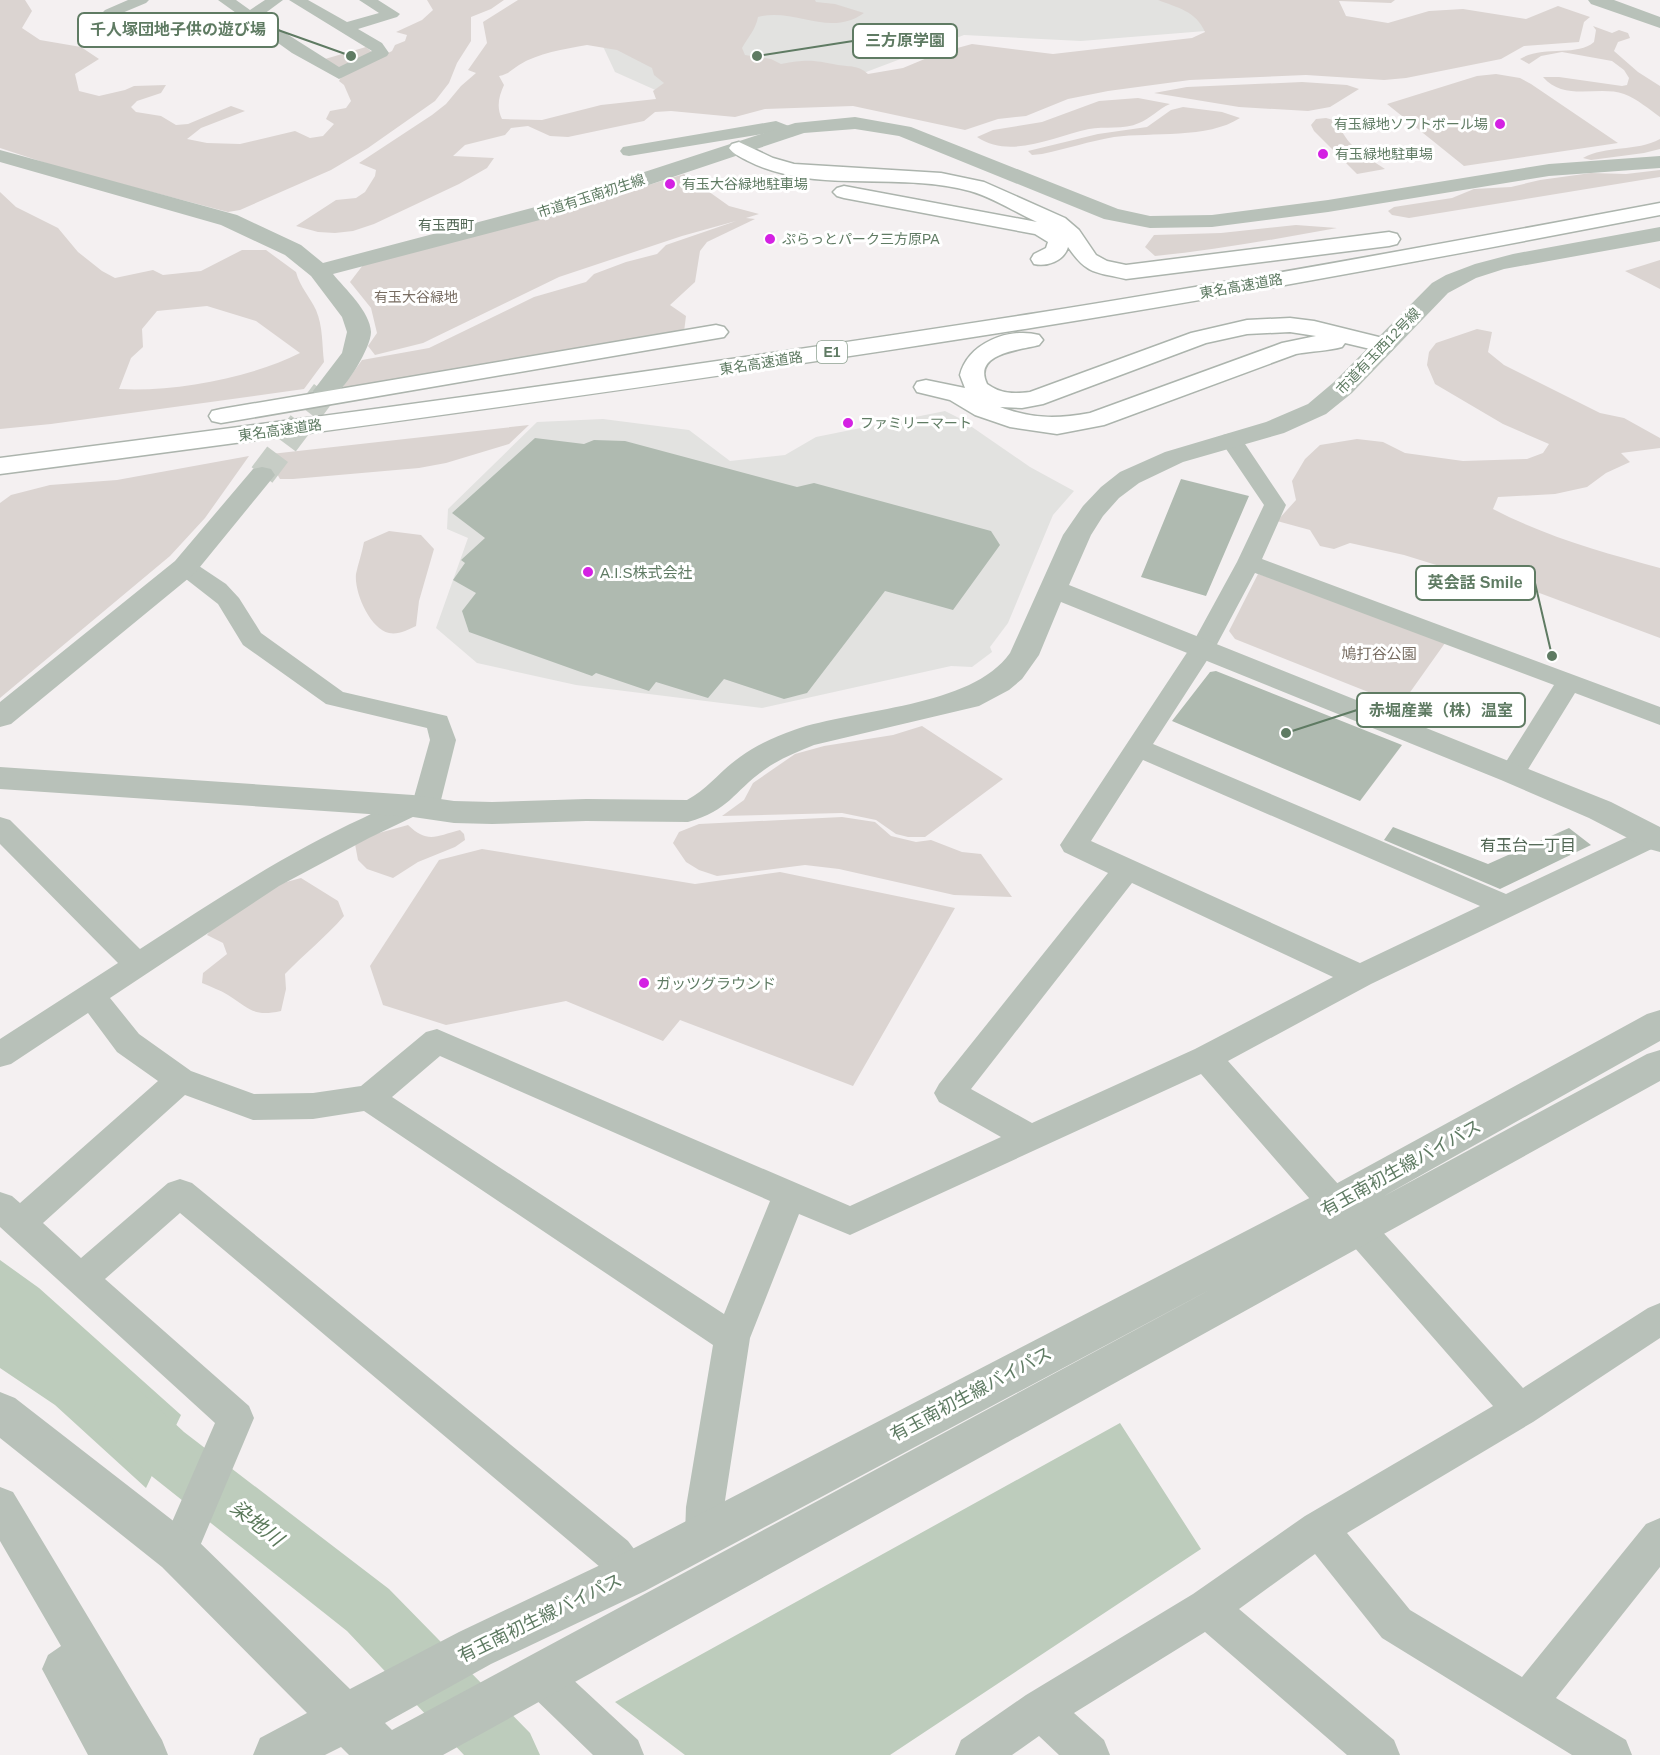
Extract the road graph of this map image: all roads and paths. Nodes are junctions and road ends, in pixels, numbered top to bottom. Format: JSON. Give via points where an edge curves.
{"nodes":[{"id":1,"x":141,"y":0,"type":"edge"},
{"id":2,"x":226,"y":0,"type":"edge"},
{"id":3,"x":275,"y":0,"type":"edge"},
{"id":4,"x":297,"y":0,"type":"edge"},
{"id":5,"x":367,"y":0,"type":"edge"},
{"id":6,"x":1597,"y":0,"type":"edge"},
{"id":7,"x":110,"y":13,"type":"dead end"},
{"id":8,"x":251,"y":16,"type":"junction"},
{"id":9,"x":1660,"y":23,"type":"edge"},
{"id":10,"x":344,"y":28,"type":"junction"},
{"id":11,"x":788,"y":132,"type":"junction"},
{"id":12,"x":732,"y":150,"type":"junction"},
{"id":13,"x":629,"y":151,"type":"dead end"},
{"id":14,"x":0,"y":156,"type":"edge"},
{"id":15,"x":1660,"y":162,"type":"edge"},
{"id":16,"x":1660,"y":193,"type":"edge"},
{"id":17,"x":1660,"y":209,"type":"edge"},
{"id":18,"x":1660,"y":234,"type":"edge"},
{"id":19,"x":1470,"y":237,"type":"junction"},
{"id":20,"x":1042,"y":259,"type":"dead end"},
{"id":21,"x":319,"y":271,"type":"junction"},
{"id":22,"x":716,"y":332,"type":"dead end"},
{"id":23,"x":1379,"y":349,"type":"junction"},
{"id":24,"x":926,"y":387,"type":"dead end"},
{"id":25,"x":325,"y":392,"type":"tunnel mouth"},
{"id":26,"x":592,"y":407,"type":"dead end"},
{"id":27,"x":118,"y":434,"type":"junction"},
{"id":28,"x":1231,"y":440,"type":"junction"},
{"id":29,"x":175,"y":444,"type":"junction"},
{"id":30,"x":0,"y":449,"type":"edge"},
{"id":31,"x":0,"y":466,"type":"edge"},
{"id":32,"x":262,"y":475,"type":"tunnel mouth"},
{"id":33,"x":1249,"y":562,"type":"junction"},
{"id":34,"x":185,"y":567,"type":"junction"},
{"id":35,"x":1054,"y":589,"type":"junction"},
{"id":36,"x":1202,"y":648,"type":"junction"},
{"id":37,"x":1569,"y":682,"type":"junction"},
{"id":38,"x":1660,"y":716,"type":"edge"},
{"id":39,"x":0,"y":717,"type":"edge"},
{"id":40,"x":1138,"y":748,"type":"junction"},
{"id":41,"x":1512,"y":773,"type":"junction"},
{"id":42,"x":0,"y":778,"type":"edge"},
{"id":43,"x":419,"y":807,"type":"junction"},
{"id":44,"x":0,"y":827,"type":"edge"},
{"id":45,"x":1656,"y":839,"type":"edge"},
{"id":46,"x":1127,"y":869,"type":"junction"},
{"id":47,"x":1509,"y":907,"type":"junction"},
{"id":48,"x":138,"y":965,"type":"junction"},
{"id":49,"x":1360,"y":976,"type":"junction"},
{"id":50,"x":91,"y":995,"type":"junction"},
{"id":51,"x":1660,"y":1024,"type":"edge"},
{"id":52,"x":0,"y":1054,"type":"edge"},
{"id":53,"x":1206,"y":1058,"type":"junction"},
{"id":54,"x":1660,"y":1064,"type":"edge"},
{"id":55,"x":180,"y":1080,"type":"junction"},
{"id":56,"x":369,"y":1098,"type":"junction"},
{"id":57,"x":1031,"y":1138,"type":"junction"},
{"id":58,"x":790,"y":1194,"type":"junction"},
{"id":59,"x":9,"y":1215,"type":"edge"},
{"id":60,"x":1347,"y":1217,"type":"junction"},
{"id":61,"x":80,"y":1280,"type":"junction"},
{"id":62,"x":1660,"y":1320,"type":"edge"},
{"id":63,"x":732,"y":1338,"type":"junction"},
{"id":64,"x":1520,"y":1410,"type":"junction"},
{"id":65,"x":0,"y":1412,"type":"edge"},
{"id":66,"x":0,"y":1505,"type":"edge"},
{"id":67,"x":1319,"y":1529,"type":"junction"},
{"id":68,"x":704,"y":1534,"type":"junction"},
{"id":69,"x":1660,"y":1537,"type":"edge"},
{"id":70,"x":178,"y":1552,"type":"junction"},
{"id":71,"x":629,"y":1575,"type":"junction"},
{"id":72,"x":1207,"y":1608,"type":"junction"},
{"id":73,"x":87,"y":1652,"type":"junction"},
{"id":74,"x":529,"y":1682,"type":"junction"},
{"id":75,"x":1527,"y":1703,"type":"junction"},
{"id":76,"x":1041,"y":1710,"type":"junction"},
{"id":77,"x":359,"y":1711,"type":"junction"},
{"id":78,"x":398,"y":1751,"type":"edge"},
{"id":79,"x":111,"y":1755,"type":"edge"},
{"id":80,"x":147,"y":1755,"type":"edge"},
{"id":81,"x":277,"y":1755,"type":"edge"},
{"id":82,"x":622,"y":1755,"type":"edge"},
{"id":83,"x":976,"y":1755,"type":"edge"},
{"id":84,"x":1089,"y":1755,"type":"edge"},
{"id":85,"x":1379,"y":1755,"type":"edge"},
{"id":86,"x":1611,"y":1755,"type":"edge"}],
"edges":[{"from":1,"to":7,"type":"street"},
{"from":2,"to":8,"type":"street"},
{"from":3,"to":8,"type":"street"},
{"from":4,"to":10,"type":"street"},
{"from":5,"to":10,"type":"street","via":[[392,14]]},
{"from":6,"to":9,"type":"street"},
{"from":8,"to":10,"type":"street","via":[[339,74],[381,53],[376,46]]},
{"from":11,"to":12,"type":"street","name":"市道有玉南初生線"},
{"from":11,"to":13,"type":"street","via":[[776,126]]},
{"from":11,"to":15,"type":"street","name":"市道有玉南初生線","via":[[828,124],[873,124],[904,131],[1112,214],[1187,224],[1550,170]]},
{"from":12,"to":19,"type":"highway","via":[[792,170],[941,179],[977,186],[1057,223],[1071,235],[1088,260],[1126,272]]},
{"from":12,"to":20,"type":"highway","via":[[757,170],[791,181],[1041,229],[1059,242],[1056,252]]},
{"from":12,"to":21,"type":"street","name":"市道有玉南初生線","via":[[550,210]]},
{"from":14,"to":21,"type":"street","via":[[229,220],[280,242]]},
{"from":16,"to":19,"type":"highway","name":"東名高速道路","number":"E1"},
{"from":17,"to":19,"type":"highway","name":"東名高速道路","number":"E1"},
{"from":18,"to":23,"type":"street","name":"市道有玉西12号線","via":[[1534,256],[1466,274],[1440,288]]},
{"from":19,"to":23,"type":"highway","via":[[1185,309],[1003,344],[976,360],[972,370],[978,390],[1002,400],[1018,401],[1034,399],[1199,338],[1247,327],[1314,328]]},
{"from":19,"to":27,"type":"highway","name":"東名高速道路","number":"E1","via":[[625,366]]},
{"from":19,"to":29,"type":"highway","name":"東名高速道路","number":"E1","via":[[1192,294],[769,361]]},
{"from":21,"to":25,"type":"street","via":[[354,317],[358,332],[354,354]]},
{"from":22,"to":27,"type":"highway"},
{"from":23,"to":24,"type":"highway","via":[[1337,342],[1307,343],[1095,420],[1057,426],[1019,422],[984,410],[958,394]]},
{"from":23,"to":28,"type":"street","name":"市道有玉西12号線","via":[[1340,392],[1316,409],[1279,427]]},
{"from":26,"to":29,"type":"highway"},
{"from":27,"to":30,"type":"highway","name":"東名高速道路","number":"E1"},
{"from":28,"to":33,"type":"street","via":[[1275,506]]},
{"from":28,"to":35,"type":"street","name":"市道有玉西12号線","via":[[1156,464],[1104,496],[1082,527]]},
{"from":29,"to":31,"type":"highway","name":"東名高速道路","number":"E1"},
{"from":32,"to":34,"type":"street"},
{"from":33,"to":36,"type":"street"},
{"from":33,"to":37,"type":"street"},
{"from":34,"to":39,"type":"street"},
{"from":34,"to":43,"type":"street","via":[[228,599],[243,630],[252,639],[325,693],[345,702],[438,722],[443,740]]},
{"from":35,"to":36,"type":"street"},
{"from":35,"to":43,"type":"street","via":[[1024,655],[1012,672],[987,690],[937,708],[838,729],[768,752],[703,807],[688,811],[492,813]]},
{"from":36,"to":40,"type":"street"},
{"from":36,"to":41,"type":"street"},
{"from":37,"to":38,"type":"street"},
{"from":37,"to":41,"type":"street"},
{"from":40,"to":46,"type":"street","via":[[1074,845]]},
{"from":40,"to":47,"type":"street"},
{"from":41,"to":45,"type":"street","via":[[1600,810]]},
{"from":42,"to":43,"type":"street"},
{"from":43,"to":48,"type":"street","via":[[358,831],[269,879]]},
{"from":44,"to":48,"type":"street"},
{"from":45,"to":47,"type":"street"},
{"from":46,"to":49,"type":"street"},
{"from":46,"to":57,"type":"street","via":[[950,1093]]},
{"from":47,"to":49,"type":"street"},
{"from":48,"to":50,"type":"street"},
{"from":49,"to":53,"type":"street"},
{"from":50,"to":52,"type":"street"},
{"from":50,"to":55,"type":"street","via":[[128,1043]]},
{"from":51,"to":60,"type":"street","name":"有玉南初生線バイパス"},
{"from":53,"to":57,"type":"street"},
{"from":53,"to":60,"type":"street"},
{"from":54,"to":60,"type":"street","name":"有玉南初生線バイパス"},
{"from":55,"to":56,"type":"street","via":[[253,1107],[313,1106]]},
{"from":55,"to":59,"type":"street"},
{"from":56,"to":58,"type":"street","via":[[437,1041]]},
{"from":56,"to":63,"type":"street"},
{"from":57,"to":58,"type":"street","via":[[850,1221]]},
{"from":58,"to":63,"type":"street"},
{"from":59,"to":61,"type":"street"},
{"from":60,"to":64,"type":"street"},
{"from":60,"to":68,"type":"street","name":"有玉南初生線バイパス"},
{"from":60,"to":74,"type":"street","name":"有玉南初生線バイパス"},
{"from":61,"to":70,"type":"street","via":[[236,1418]]},
{"from":61,"to":71,"type":"street","via":[[180,1193],[614,1554]]},
{"from":62,"to":64,"type":"street"},
{"from":63,"to":68,"type":"street"},
{"from":64,"to":67,"type":"street"},
{"from":65,"to":70,"type":"street"},
{"from":66,"to":73,"type":"street"},
{"from":67,"to":72,"type":"street"},
{"from":67,"to":75,"type":"street","via":[[1396,1624]]},
{"from":68,"to":71,"type":"street","name":"有玉南初生線バイパス"},
{"from":69,"to":75,"type":"street"},
{"from":70,"to":77,"type":"street"},
{"from":71,"to":77,"type":"street","name":"有玉南初生線バイパス","via":[[475,1648]]},
{"from":72,"to":76,"type":"street"},
{"from":72,"to":85,"type":"street"},
{"from":73,"to":79,"type":"street","via":[[62,1669]]},
{"from":73,"to":80,"type":"street"},
{"from":74,"to":78,"type":"street","name":"有玉南初生線バイパス"},
{"from":74,"to":82,"type":"street"},
{"from":75,"to":86,"type":"street"},
{"from":76,"to":83,"type":"street"},
{"from":76,"to":84,"type":"street"},
{"from":77,"to":78,"type":"street"},
{"from":77,"to":81,"type":"street","name":"有玉南初生線バイパス"}]}
